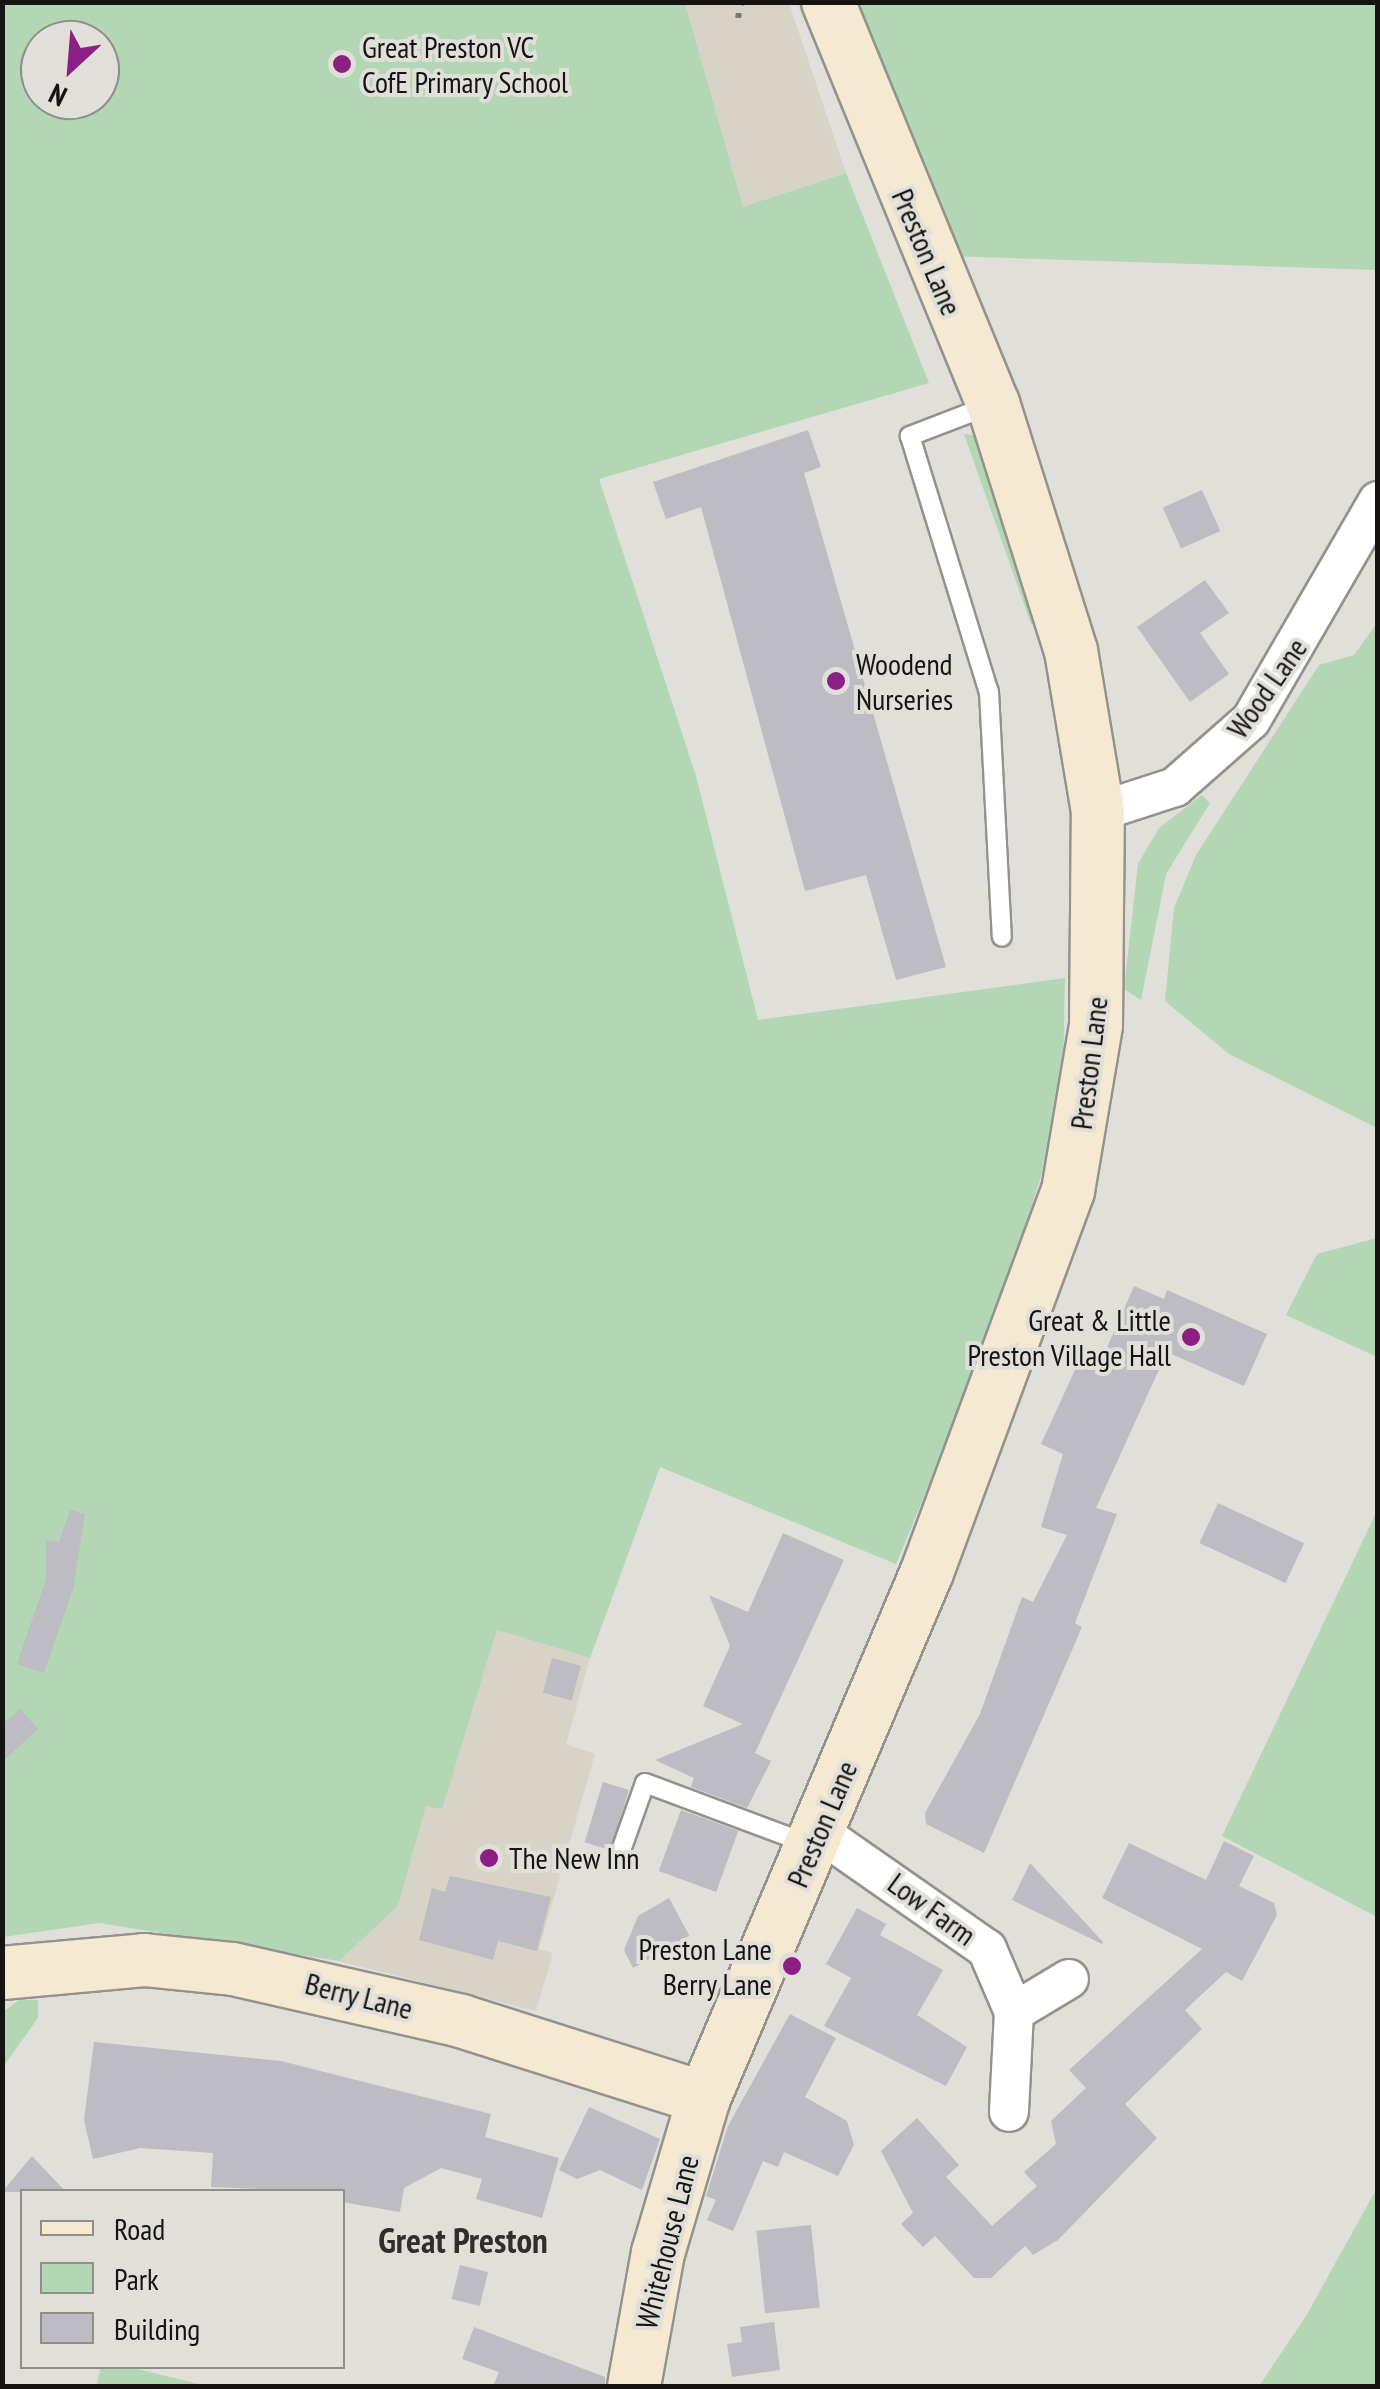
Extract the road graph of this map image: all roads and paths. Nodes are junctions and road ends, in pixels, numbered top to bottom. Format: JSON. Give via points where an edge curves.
{"nodes":[{"id":1,"x":742,"y":2,"type":"edge"},
{"id":2,"x":828,"y":2,"type":"edge"},
{"id":3,"x":738,"y":18,"type":"dead end"},
{"id":4,"x":993,"y":404,"type":"junction"},
{"id":5,"x":1378,"y":501,"type":"edge"},
{"id":6,"x":1098,"y":812,"type":"junction"},
{"id":7,"x":1002,"y":937,"type":"dead end"},
{"id":8,"x":816,"y":1839,"type":"junction"},
{"id":9,"x":619,"y":1856,"type":"dead end"},
{"id":10,"x":2,"y":1972,"type":"edge"},
{"id":11,"x":1070,"y":1979,"type":"dead end"},
{"id":12,"x":1014,"y":2012,"type":"junction"},
{"id":13,"x":704,"y":2098,"type":"junction"},
{"id":14,"x":1009,"y":2112,"type":"dead end"},
{"id":15,"x":634,"y":2386,"type":"edge"}],
"edges":[{"from":1,"to":3,"type":"path"},
{"from":2,"to":4,"type":"street","name":"Preston Lane"},
{"from":4,"to":6,"type":"street","name":"Preston Lane","via":[[1071,651]]},
{"from":4,"to":7,"type":"lane","via":[[910,436],[988,692]]},
{"from":5,"to":6,"type":"street","name":"Wood Lane","via":[[1250,720],[1175,787]]},
{"from":6,"to":8,"type":"street","name":"Preston Lane","via":[[1097,1008],[1068,1191],[1000,1386]]},
{"from":8,"to":9,"type":"lane","via":[[646,1783]]},
{"from":8,"to":12,"type":"street","name":"Low Farm","via":[[988,1949]]},
{"from":8,"to":13,"type":"street","name":"Preston Lane"},
{"from":10,"to":13,"type":"street","name":"Berry Lane","via":[[144,1960],[233,1969],[461,2022]]},
{"from":11,"to":12,"type":"street"},
{"from":12,"to":14,"type":"street","name":"Low Farm"},
{"from":13,"to":15,"type":"street","name":"Whitehouse Lane","via":[[658,2253]]}]}
